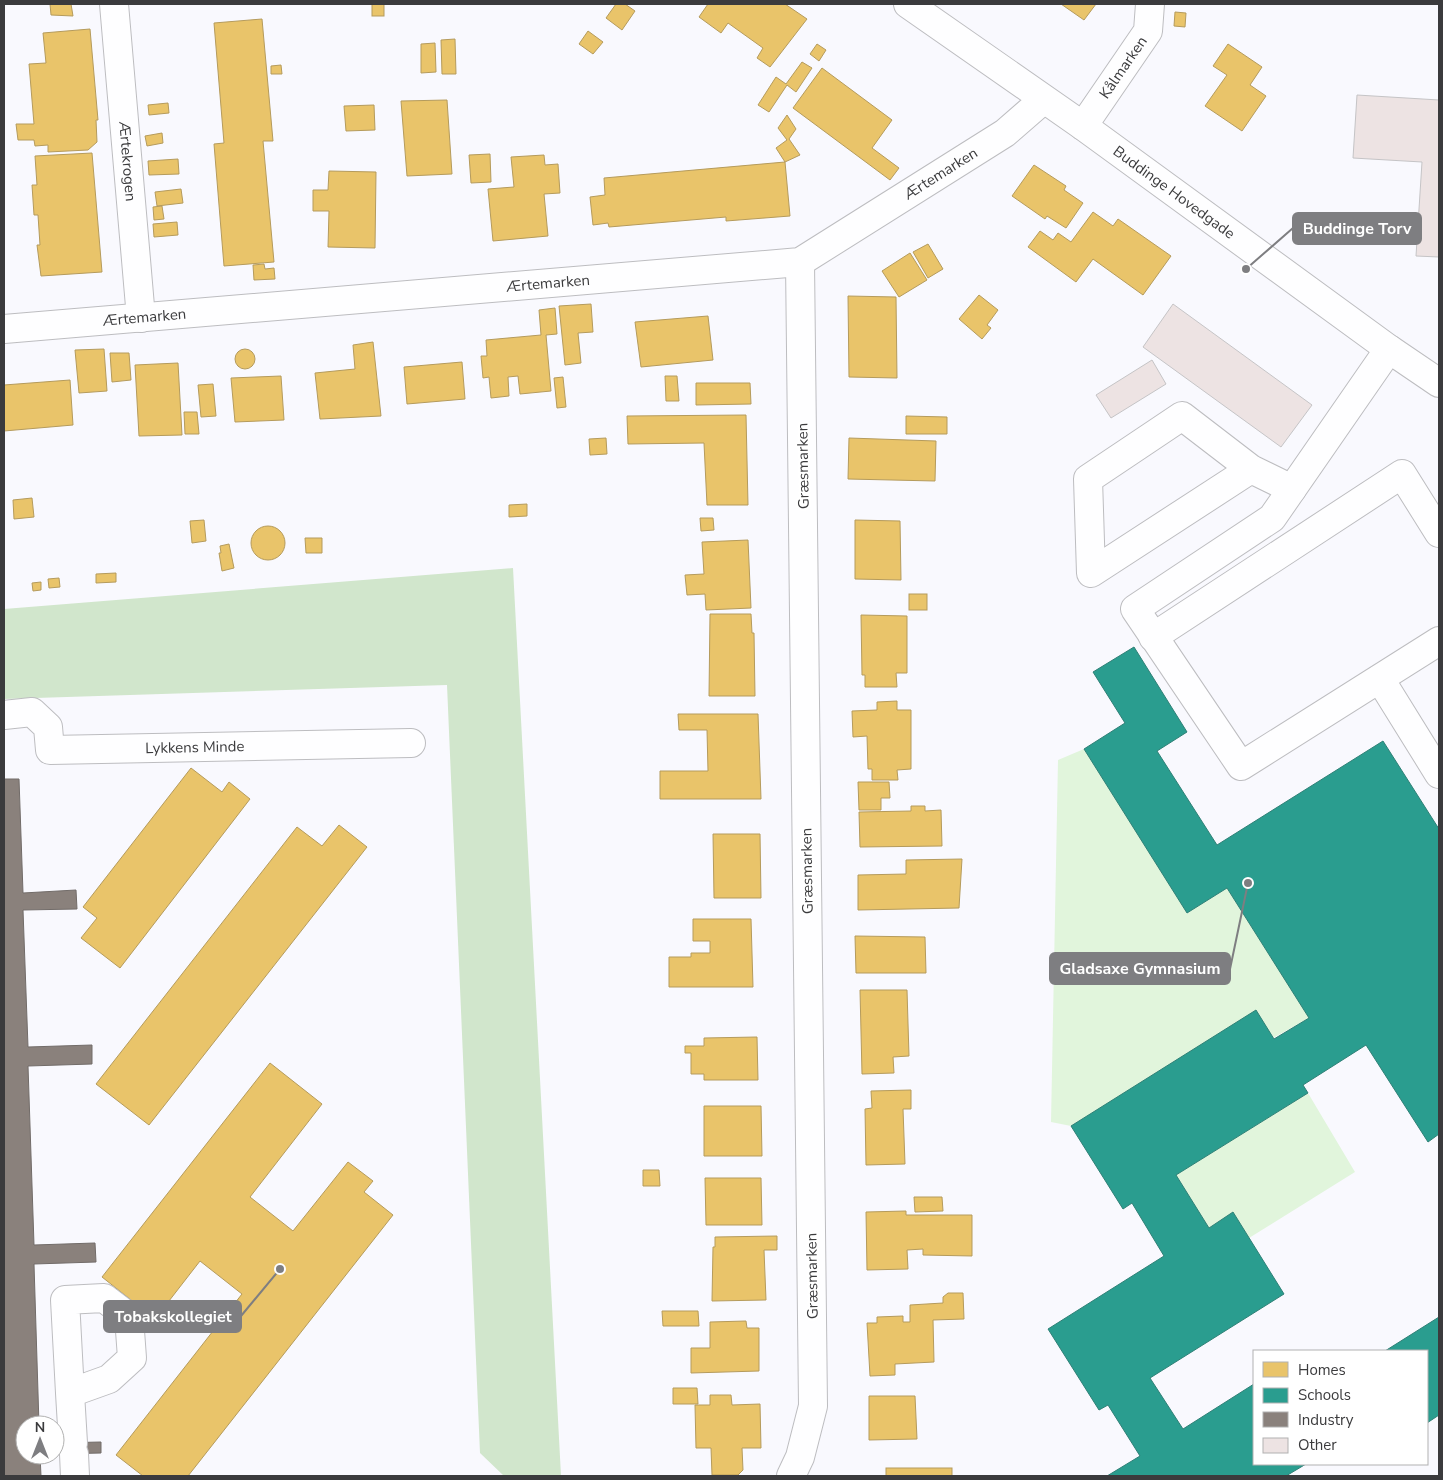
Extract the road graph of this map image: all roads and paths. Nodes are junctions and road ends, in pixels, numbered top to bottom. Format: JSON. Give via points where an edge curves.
{"nodes":[{"id":1,"x":114,"y":4,"type":"edge"},
{"id":2,"x":908,"y":4,"type":"edge"},
{"id":3,"x":1150,"y":4,"type":"edge"},
{"id":4,"x":1043,"y":100,"type":"junction"},
{"id":5,"x":1083,"y":126,"type":"junction"},
{"id":6,"x":800,"y":262,"type":"junction"},
{"id":7,"x":140,"y":318,"type":"junction"},
{"id":8,"x":4,"y":329,"type":"edge"},
{"id":9,"x":1389,"y":349,"type":"junction"},
{"id":10,"x":1439,"y":383,"type":"edge"},
{"id":11,"x":1251,"y":469,"type":"junction"},
{"id":12,"x":1292,"y":489,"type":"junction"},
{"id":13,"x":1439,"y":533,"type":"edge"},
{"id":14,"x":1153,"y":637,"type":"junction"},
{"id":15,"x":1439,"y":641,"type":"edge"},
{"id":16,"x":1380,"y":679,"type":"junction"},
{"id":17,"x":4,"y":715,"type":"edge"},
{"id":18,"x":411,"y":743,"type":"dead end"},
{"id":19,"x":1439,"y":774,"type":"edge"},
{"id":20,"x":70,"y":1394,"type":"dead end"},
{"id":21,"x":74,"y":1458,"type":"edge"},
{"id":22,"x":791,"y":1476,"type":"edge"}],
"edges":[{"from":1,"to":7,"type":"street","name":"Ærtekrogen"},
{"from":2,"to":4,"type":"street","name":"Buddinge Hovedgade"},
{"from":3,"to":5,"type":"street","name":"Kålmarken","via":[[1148,31]]},
{"from":4,"to":5,"type":"street","name":"Buddinge Hovedgade"},
{"from":4,"to":6,"type":"street","name":"Ærtemarken","via":[[1005,133]]},
{"from":5,"to":9,"type":"street","name":"Buddinge Hovedgade"},
{"from":6,"to":7,"type":"street","name":"Ærtemarken"},
{"from":6,"to":22,"type":"street","name":"Græsmarken","via":[[813,1406],[800,1457]]},
{"from":7,"to":8,"type":"street","name":"Ærtemarken"},
{"from":9,"to":10,"type":"street","name":"Buddinge Hovedgade"},
{"from":9,"to":12,"type":"street"},
{"from":11,"to":11,"type":"street","via":[[1182,416],[1088,479],[1091,573]]},
{"from":11,"to":12,"type":"street"},
{"from":12,"to":14,"type":"street","via":[[1272,518],[1134,608]]},
{"from":13,"to":14,"type":"street","via":[[1402,474]]},
{"from":14,"to":16,"type":"street","via":[[1240,766]]},
{"from":15,"to":16,"type":"street"},
{"from":16,"to":19,"type":"street"},
{"from":17,"to":18,"type":"street","name":"Lykkens Minde","via":[[32,712],[48,727],[50,750]]},
{"from":20,"to":21,"type":"street"}]}
